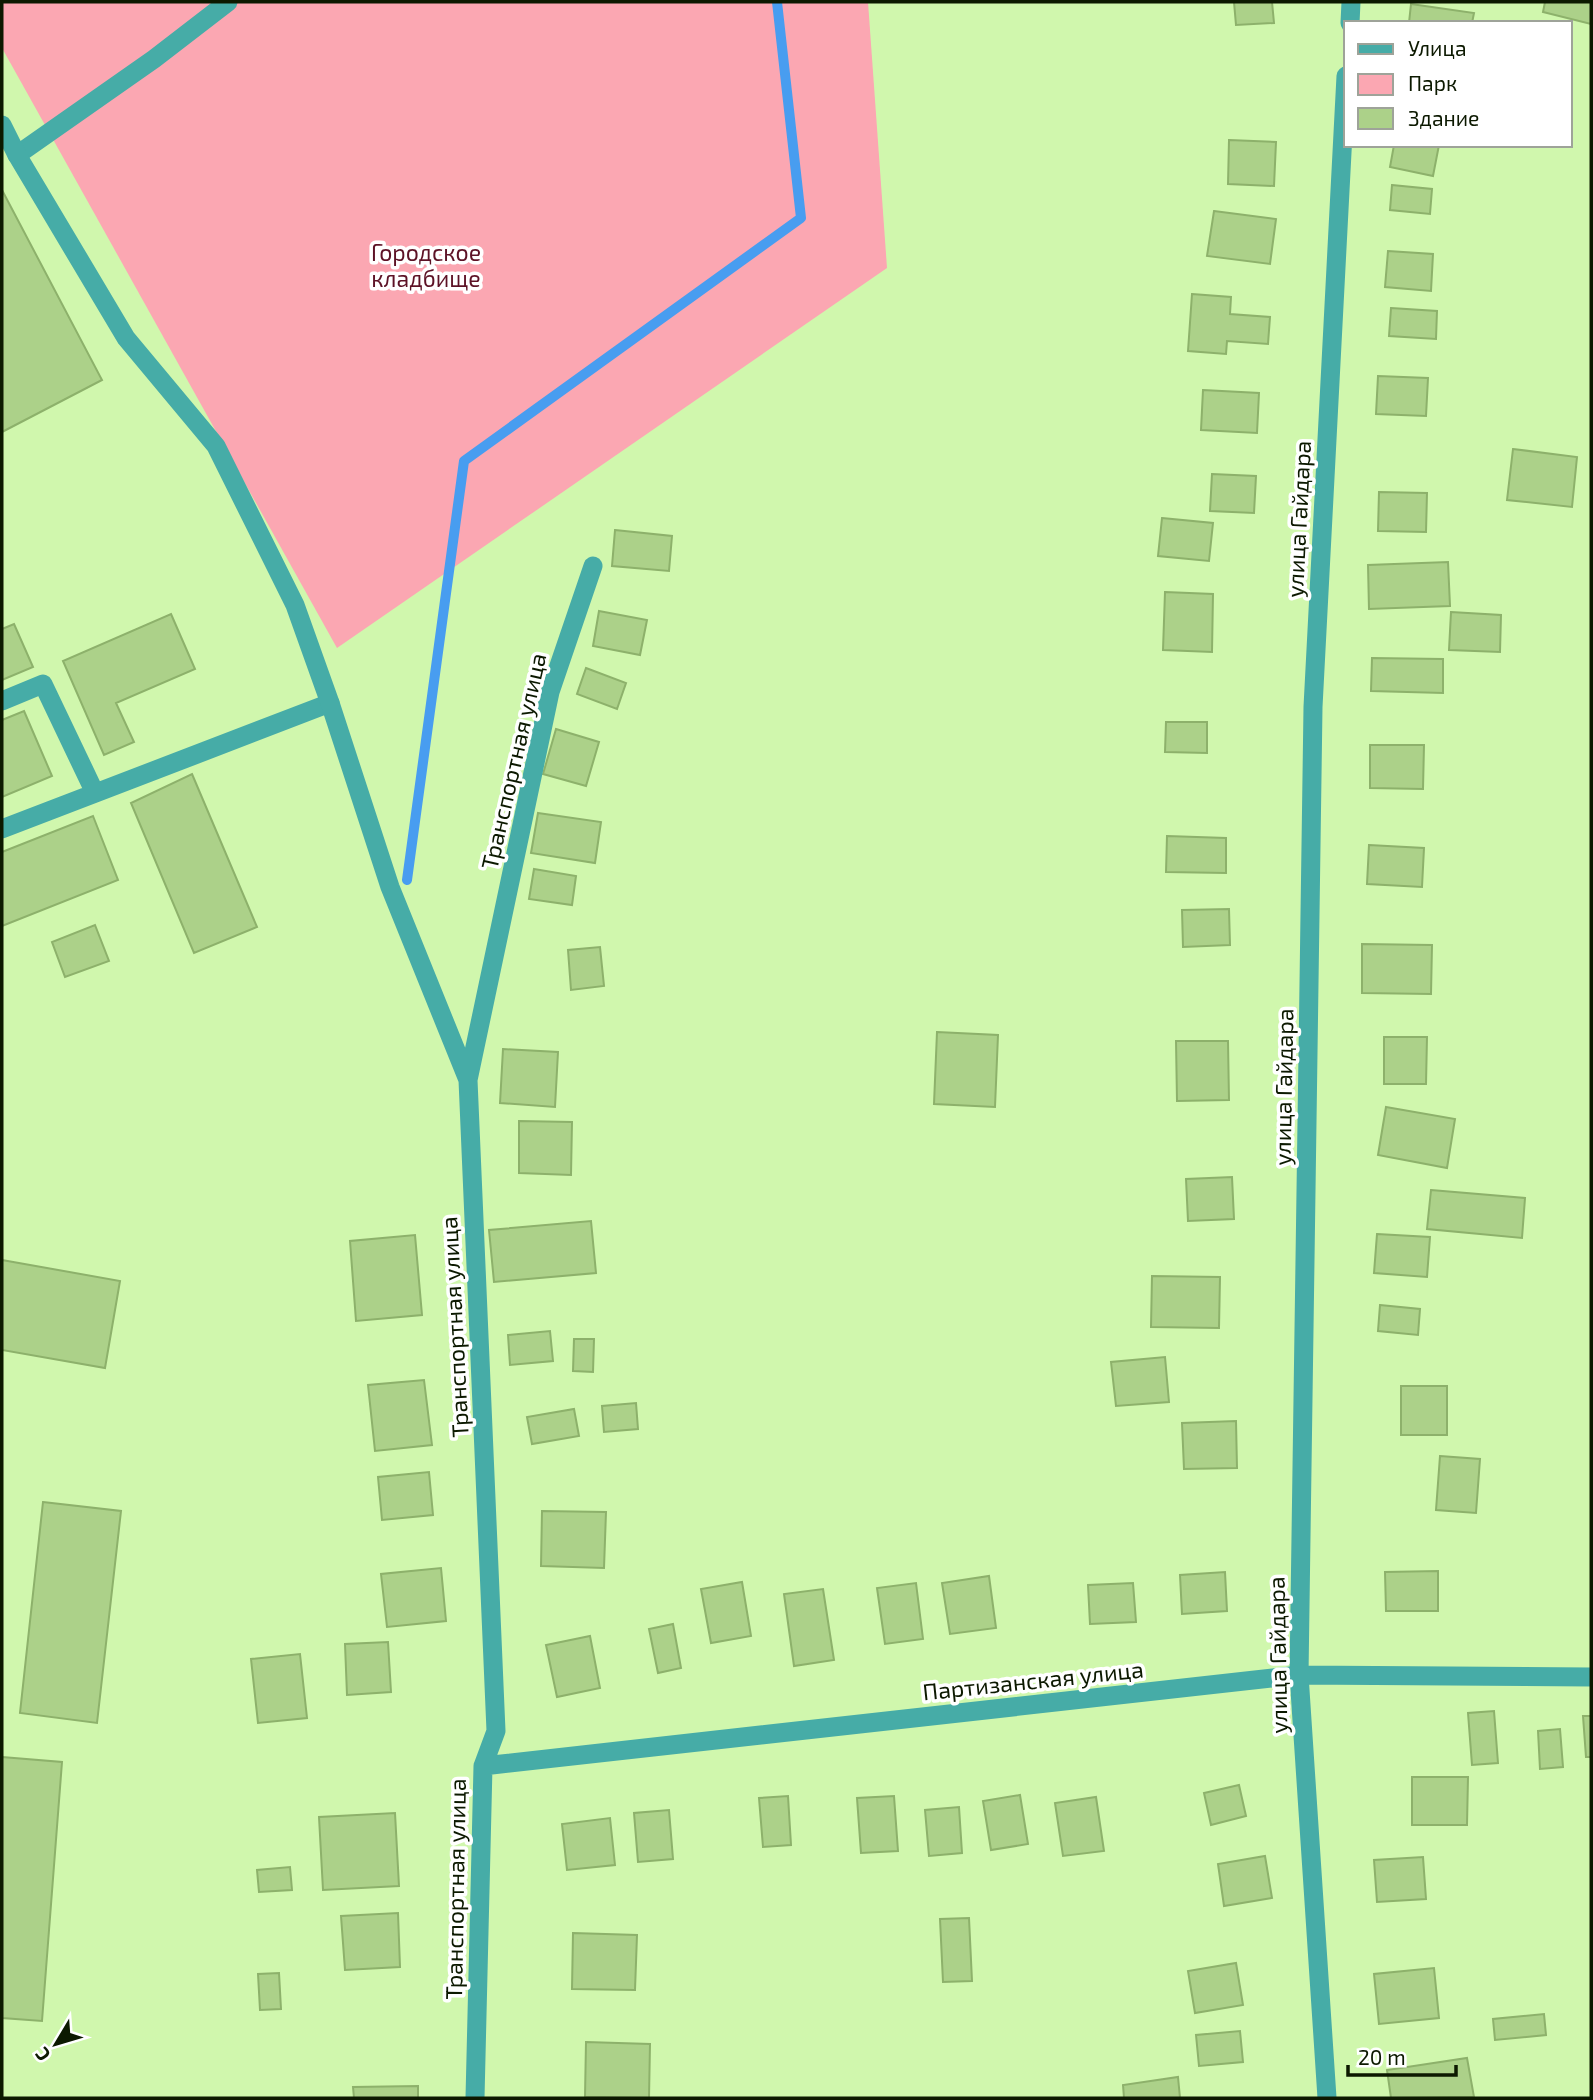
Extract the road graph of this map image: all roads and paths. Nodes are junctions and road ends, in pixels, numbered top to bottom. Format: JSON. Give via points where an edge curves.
{"nodes":[{"id":1,"x":228,"y":2,"type":"edge"},
{"id":2,"x":1351,"y":2,"type":"edge"},
{"id":3,"x":1350,"y":21,"type":"edge"},
{"id":4,"x":1344,"y":114,"type":"edge"},
{"id":5,"x":2,"y":125,"type":"edge"},
{"id":6,"x":17,"y":155,"type":"junction"},
{"id":7,"x":593,"y":566,"type":"dead end"},
{"id":8,"x":2,"y":702,"type":"edge"},
{"id":9,"x":330,"y":703,"type":"junction"},
{"id":10,"x":95,"y":793,"type":"junction"},
{"id":11,"x":2,"y":829,"type":"edge"},
{"id":12,"x":468,"y":1080,"type":"junction"},
{"id":13,"x":1298,"y":1675,"type":"junction"},
{"id":14,"x":1591,"y":1677,"type":"edge"},
{"id":15,"x":483,"y":1766,"type":"junction"},
{"id":16,"x":475,"y":2098,"type":"edge"},
{"id":17,"x":1327,"y":2098,"type":"edge"}],
"edges":[{"from":1,"to":6,"type":"street"},
{"from":2,"to":3,"type":"street"},
{"from":4,"to":13,"type":"street","name":"улица Гайдара","via":[[1313,707]]},
{"from":5,"to":6,"type":"street"},
{"from":6,"to":9,"type":"street","via":[[126,338],[216,446],[295,605]]},
{"from":7,"to":12,"type":"street","name":"Транспортная улица","via":[[550,692]]},
{"from":8,"to":10,"type":"street","via":[[43,684]]},
{"from":9,"to":10,"type":"street"},
{"from":9,"to":12,"type":"street","via":[[390,887]]},
{"from":10,"to":11,"type":"street"},
{"from":12,"to":15,"type":"street","name":"Транспортная улица","via":[[496,1731]]},
{"from":13,"to":14,"type":"street","name":"Партизанская улица"},
{"from":13,"to":15,"type":"street","name":"Партизанская улица"},
{"from":13,"to":17,"type":"street","name":"улица Гайдара"},
{"from":15,"to":16,"type":"street","name":"Транспортная улица"}]}
